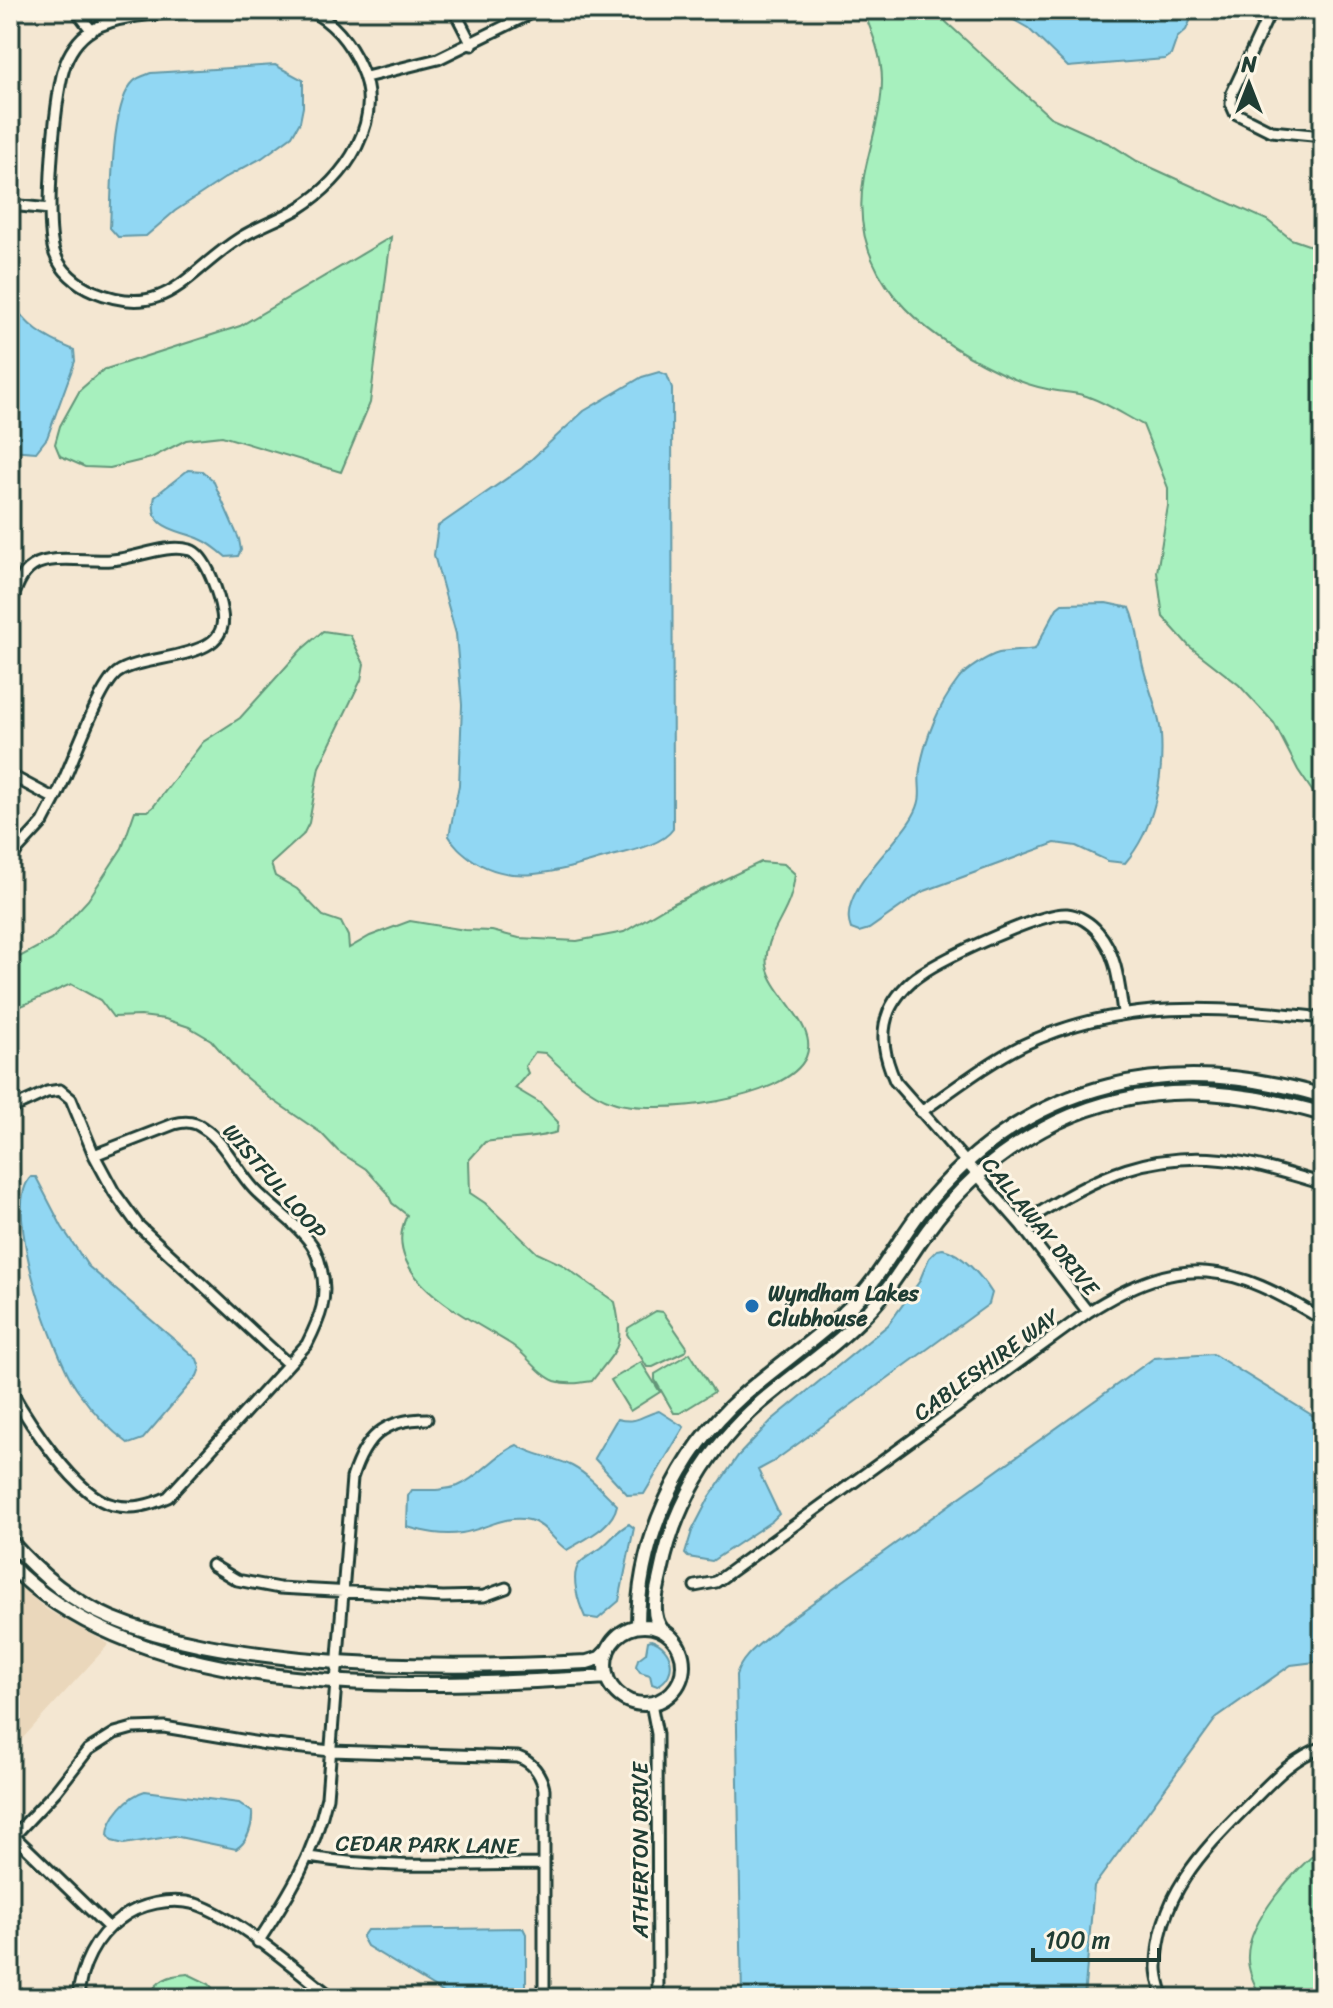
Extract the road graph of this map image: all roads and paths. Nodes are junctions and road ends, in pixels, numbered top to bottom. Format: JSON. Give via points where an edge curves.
{"nodes":[{"id":1,"x":76,"y":10,"type":"edge"},
{"id":2,"x":210,"y":10,"type":"edge"},
{"id":3,"x":308,"y":10,"type":"edge"},
{"id":4,"x":454,"y":10,"type":"edge"},
{"id":5,"x":538,"y":10,"type":"edge"},
{"id":6,"x":1271,"y":10,"type":"edge"},
{"id":7,"x":1314,"y":10,"type":"edge"},
{"id":8,"x":1323,"y":13,"type":"edge"},
{"id":9,"x":91,"y":30,"type":"junction"},
{"id":10,"x":472,"y":45,"type":"junction"},
{"id":11,"x":366,"y":77,"type":"junction"},
{"id":12,"x":1323,"y":136,"type":"edge"},
{"id":13,"x":10,"y":205,"type":"edge"},
{"id":14,"x":50,"y":209,"type":"junction"},
{"id":15,"x":10,"y":607,"type":"edge"},
{"id":16,"x":10,"y":775,"type":"edge"},
{"id":17,"x":55,"y":799,"type":"junction"},
{"id":18,"x":10,"y":858,"type":"edge"},
{"id":19,"x":1123,"y":1012,"type":"junction"},
{"id":20,"x":1323,"y":1018,"type":"edge"},
{"id":21,"x":1323,"y":1096,"type":"edge"},
{"id":22,"x":10,"y":1109,"type":"edge"},
{"id":23,"x":921,"y":1112,"type":"junction"},
{"id":24,"x":1323,"y":1114,"type":"edge"},
{"id":25,"x":94,"y":1155,"type":"junction"},
{"id":26,"x":966,"y":1163,"type":"junction"},
{"id":27,"x":978,"y":1175,"type":"junction"},
{"id":28,"x":1323,"y":1184,"type":"edge"},
{"id":29,"x":1021,"y":1225,"type":"junction"},
{"id":30,"x":1088,"y":1312,"type":"junction"},
{"id":31,"x":1323,"y":1320,"type":"edge"},
{"id":32,"x":288,"y":1364,"type":"junction"},
{"id":33,"x":10,"y":1389,"type":"edge"},
{"id":34,"x":739,"y":1399,"type":"junction"},
{"id":35,"x":749,"y":1413,"type":"junction"},
{"id":36,"x":427,"y":1419,"type":"dead end"},
{"id":37,"x":10,"y":1541,"type":"edge"},
{"id":38,"x":10,"y":1565,"type":"edge"},
{"id":39,"x":212,"y":1565,"type":"dead end"},
{"id":40,"x":695,"y":1586,"type":"dead end"},
{"id":41,"x":506,"y":1588,"type":"dead end"},
{"id":42,"x":343,"y":1593,"type":"junction"},
{"id":43,"x":68,"y":1594,"type":"junction"},
{"id":44,"x":60,"y":1607,"type":"junction"},
{"id":45,"x":638,"y":1626,"type":"junction"},
{"id":46,"x":662,"y":1630,"type":"junction"},
{"id":47,"x":607,"y":1651,"type":"junction"},
{"id":48,"x":338,"y":1662,"type":"junction"},
{"id":49,"x":607,"y":1677,"type":"junction"},
{"id":50,"x":336,"y":1680,"type":"junction"},
{"id":51,"x":651,"y":1703,"type":"junction"},
{"id":52,"x":1323,"y":1747,"type":"edge"},
{"id":53,"x":331,"y":1751,"type":"junction"},
{"id":54,"x":12,"y":1838,"type":"edge"},
{"id":55,"x":309,"y":1857,"type":"junction"},
{"id":56,"x":543,"y":1864,"type":"junction"},
{"id":57,"x":108,"y":1927,"type":"junction"},
{"id":58,"x":258,"y":1942,"type":"junction"},
{"id":59,"x":78,"y":1998,"type":"edge"},
{"id":60,"x":333,"y":1998,"type":"edge"},
{"id":61,"x":544,"y":1998,"type":"edge"},
{"id":62,"x":658,"y":1998,"type":"edge"},
{"id":63,"x":1163,"y":1998,"type":"edge"}],
"edges":[{"from":1,"to":9,"type":"street"},
{"from":2,"to":9,"type":"street","via":[[118,19]]},
{"from":3,"to":11,"type":"street","via":[[335,28]]},
{"from":4,"to":10,"type":"street"},
{"from":5,"to":10,"type":"street"},
{"from":6,"to":12,"type":"street","via":[[1231,104],[1235,113],[1271,131]]},
{"from":7,"to":8,"type":"street"},
{"from":9,"to":14,"type":"street","via":[[64,66]]},
{"from":10,"to":11,"type":"street"},
{"from":11,"to":14,"type":"street","via":[[365,133],[327,185],[300,207],[236,241],[186,284],[163,296],[110,298],[84,288],[55,256]]},
{"from":13,"to":14,"type":"street"},
{"from":15,"to":17,"type":"street","via":[[18,582],[36,564],[50,559],[116,560],[171,549],[191,550],[205,562],[222,613],[217,639],[201,649],[132,665],[116,674],[103,689]]},
{"from":16,"to":17,"type":"street"},
{"from":17,"to":18,"type":"street","via":[[43,822]]},
{"from":19,"to":20,"type":"street","via":[[1239,1009]]},
{"from":19,"to":23,"type":"street","via":[[1024,1045]]},
{"from":19,"to":23,"type":"street","name":"CALLAWAY DRIVE","via":[[1111,954],[1098,930],[1081,918],[1050,916],[1003,933],[921,974],[889,1010],[883,1034],[885,1059],[895,1081]]},
{"from":21,"to":26,"type":"street","via":[[1230,1076],[1178,1075],[1117,1084],[1037,1114]]},
{"from":22,"to":25,"type":"street","via":[[60,1090],[71,1099]]},
{"from":23,"to":26,"type":"street","name":"CALLAWAY DRIVE"},
{"from":24,"to":27,"type":"street","via":[[1229,1093],[1158,1094],[1058,1122]]},
{"from":25,"to":32,"type":"street","via":[[138,1225]]},
{"from":25,"to":32,"type":"street","name":"WISTFUL LOOP","via":[[186,1121],[216,1138],[254,1189],[314,1247],[325,1295],[307,1344]]},
{"from":26,"to":27,"type":"street","name":"CALLAWAY DRIVE"},
{"from":26,"to":34,"type":"street","via":[[927,1203],[848,1309]]},
{"from":27,"to":29,"type":"street","name":"CALLAWAY DRIVE"},
{"from":27,"to":35,"type":"street","via":[[941,1213],[893,1284],[859,1321]]},
{"from":28,"to":29,"type":"street","via":[[1245,1163],[1160,1160],[1068,1193]]},
{"from":29,"to":30,"type":"street","name":"CALLAWAY DRIVE"},
{"from":30,"to":31,"type":"street","name":"CABLESHIRE WAY","via":[[1138,1284],[1209,1272],[1278,1292]]},
{"from":30,"to":40,"type":"street","name":"CABLESHIRE WAY","via":[[716,1582]]},
{"from":32,"to":33,"type":"street","name":"WISTFUL LOOP","via":[[168,1497],[149,1506],[110,1505],[94,1496],[58,1460]]},
{"from":34,"to":35,"type":"street"},
{"from":34,"to":45,"type":"street","via":[[696,1448],[659,1516],[643,1570]]},
{"from":35,"to":46,"type":"street","via":[[709,1459],[676,1520],[654,1613]]},
{"from":36,"to":42,"type":"street","via":[[390,1423],[358,1459]]},
{"from":37,"to":43,"type":"street"},
{"from":38,"to":44,"type":"street"},
{"from":39,"to":42,"type":"street","via":[[251,1583]]},
{"from":41,"to":42,"type":"street","via":[[484,1596]]},
{"from":42,"to":48,"type":"street"},
{"from":43,"to":44,"type":"street"},
{"from":43,"to":48,"type":"street","via":[[110,1617],[181,1641]]},
{"from":44,"to":50,"type":"street","via":[[122,1639],[193,1661]]},
{"from":45,"to":46,"type":"street"},
{"from":45,"to":47,"type":"street","via":[[618,1635]]},
{"from":46,"to":51,"type":"street","via":[[679,1647],[683,1672],[671,1693]]},
{"from":47,"to":48,"type":"street","via":[[587,1662],[527,1665]]},
{"from":47,"to":49,"type":"street"},
{"from":48,"to":50,"type":"street"},
{"from":49,"to":50,"type":"street","via":[[443,1684]]},
{"from":49,"to":51,"type":"street","via":[[623,1697]]},
{"from":50,"to":53,"type":"street"},
{"from":51,"to":62,"type":"street","name":"ATHERTON DRIVE","via":[[657,1734]]},
{"from":52,"to":63,"type":"street","via":[[1285,1768],[1183,1878],[1163,1924],[1157,1969]]},
{"from":53,"to":54,"type":"street","via":[[164,1727],[125,1729],[88,1750]]},
{"from":53,"to":55,"type":"street","via":[[327,1797]]},
{"from":53,"to":56,"type":"street","via":[[522,1758],[537,1771],[544,1789]]},
{"from":54,"to":57,"type":"street"},
{"from":55,"to":56,"type":"street","name":"CEDAR PARK LANE","via":[[400,1865]]},
{"from":55,"to":58,"type":"street"},
{"from":56,"to":61,"type":"street"},
{"from":57,"to":58,"type":"street","via":[[134,1909],[193,1903],[221,1915]]},
{"from":57,"to":59,"type":"street","via":[[88,1955]]},
{"from":58,"to":60,"type":"street"}]}
